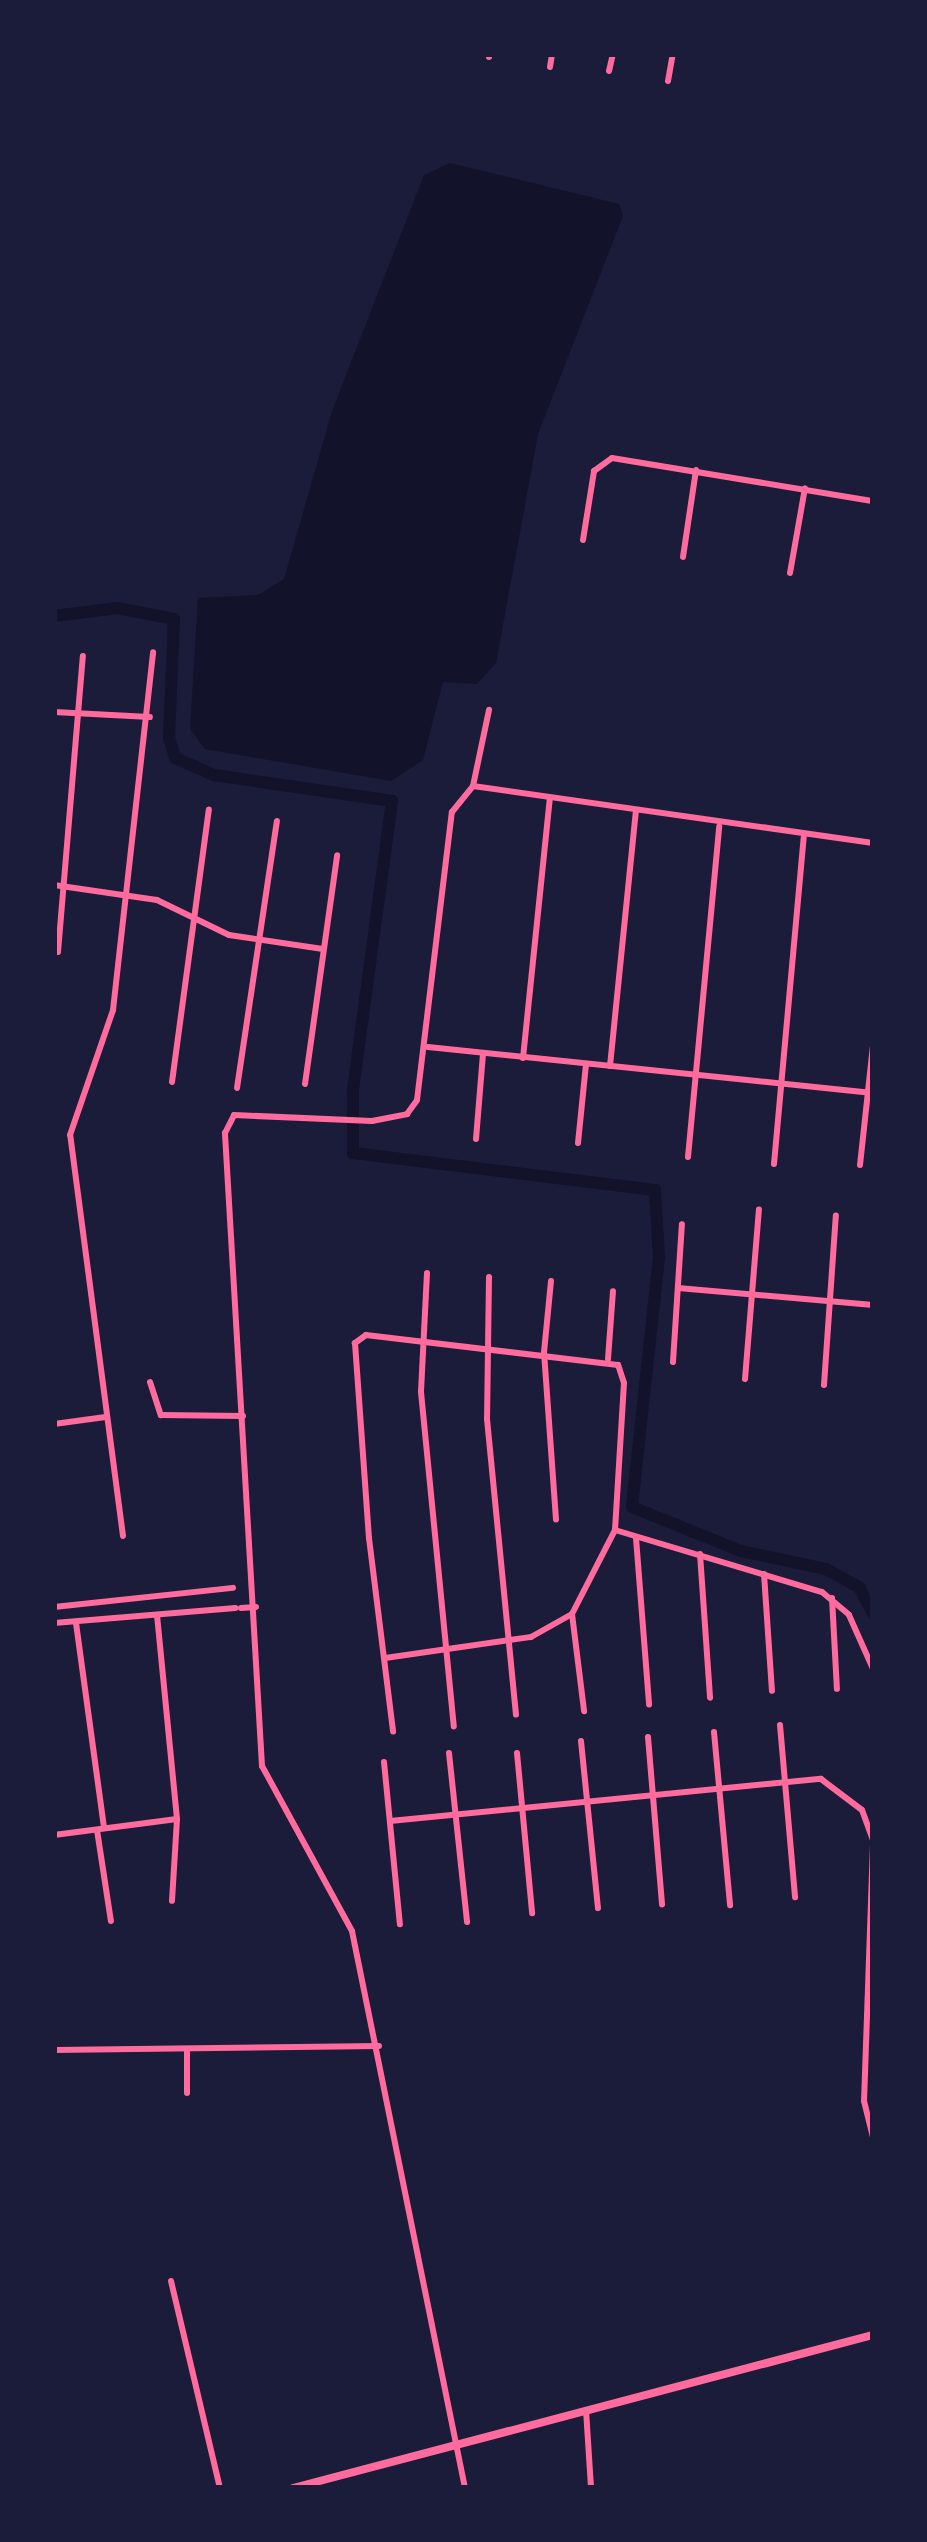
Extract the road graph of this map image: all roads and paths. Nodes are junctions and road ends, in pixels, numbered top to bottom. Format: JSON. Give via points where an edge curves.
{"nodes":[{"id":1,"x":552,"y":54,"type":"edge"},
{"id":2,"x":613,"y":54,"type":"edge"},
{"id":3,"x":673,"y":54,"type":"edge"},
{"id":4,"x":550,"y":67,"type":"dead end"},
{"id":5,"x":609,"y":70,"type":"dead end"},
{"id":6,"x":668,"y":82,"type":"dead end"},
{"id":7,"x":696,"y":470,"type":"junction"},
{"id":8,"x":805,"y":488,"type":"junction"},
{"id":9,"x":873,"y":501,"type":"edge"},
{"id":10,"x":583,"y":540,"type":"dead end"},
{"id":11,"x":683,"y":557,"type":"dead end"},
{"id":12,"x":790,"y":573,"type":"dead end"},
{"id":13,"x":153,"y":652,"type":"dead end"},
{"id":14,"x":83,"y":656,"type":"dead end"},
{"id":15,"x":489,"y":710,"type":"dead end"},
{"id":16,"x":54,"y":712,"type":"edge"},
{"id":17,"x":82,"y":712,"type":"junction"},
{"id":18,"x":150,"y":717,"type":"junction"},
{"id":19,"x":473,"y":786,"type":"junction"},
{"id":20,"x":550,"y":798,"type":"junction"},
{"id":21,"x":209,"y":810,"type":"dead end"},
{"id":22,"x":636,"y":811,"type":"junction"},
{"id":23,"x":277,"y":821,"type":"dead end"},
{"id":24,"x":719,"y":824,"type":"junction"},
{"id":25,"x":804,"y":837,"type":"junction"},
{"id":26,"x":873,"y":843,"type":"edge"},
{"id":27,"x":337,"y":855,"type":"dead end"},
{"id":28,"x":54,"y":885,"type":"edge"},
{"id":29,"x":66,"y":886,"type":"junction"},
{"id":30,"x":129,"y":894,"type":"junction"},
{"id":31,"x":194,"y":915,"type":"junction"},
{"id":32,"x":260,"y":940,"type":"junction"},
{"id":33,"x":323,"y":949,"type":"junction"},
{"id":34,"x":58,"y":952,"type":"dead end"},
{"id":35,"x":873,"y":1046,"type":"edge"},
{"id":36,"x":428,"y":1047,"type":"junction"},
{"id":37,"x":483,"y":1054,"type":"junction"},
{"id":38,"x":524,"y":1058,"type":"junction"},
{"id":39,"x":586,"y":1064,"type":"junction"},
{"id":40,"x":610,"y":1066,"type":"junction"},
{"id":41,"x":697,"y":1075,"type":"junction"},
{"id":42,"x":172,"y":1082,"type":"dead end"},
{"id":43,"x":305,"y":1084,"type":"dead end"},
{"id":44,"x":783,"y":1084,"type":"junction"},
{"id":45,"x":237,"y":1088,"type":"dead end"},
{"id":46,"x":871,"y":1093,"type":"edge"},
{"id":47,"x":476,"y":1139,"type":"dead end"},
{"id":48,"x":578,"y":1143,"type":"dead end"},
{"id":49,"x":688,"y":1157,"type":"dead end"},
{"id":50,"x":774,"y":1164,"type":"dead end"},
{"id":51,"x":860,"y":1165,"type":"dead end"},
{"id":52,"x":759,"y":1210,"type":"dead end"},
{"id":53,"x":836,"y":1215,"type":"dead end"},
{"id":54,"x":682,"y":1224,"type":"dead end"},
{"id":55,"x":427,"y":1273,"type":"dead end"},
{"id":56,"x":489,"y":1277,"type":"dead end"},
{"id":57,"x":551,"y":1281,"type":"dead end"},
{"id":58,"x":678,"y":1288,"type":"junction"},
{"id":59,"x":613,"y":1291,"type":"dead end"},
{"id":60,"x":753,"y":1294,"type":"junction"},
{"id":61,"x":830,"y":1302,"type":"junction"},
{"id":62,"x":873,"y":1305,"type":"edge"},
{"id":63,"x":421,"y":1341,"type":"junction"},
{"id":64,"x":483,"y":1347,"type":"junction"},
{"id":65,"x":544,"y":1352,"type":"junction"},
{"id":66,"x":608,"y":1359,"type":"junction"},
{"id":67,"x":673,"y":1362,"type":"dead end"},
{"id":68,"x":745,"y":1379,"type":"dead end"},
{"id":69,"x":150,"y":1382,"type":"dead end"},
{"id":70,"x":824,"y":1385,"type":"dead end"},
{"id":71,"x":243,"y":1416,"type":"junction"},
{"id":72,"x":106,"y":1418,"type":"junction"},
{"id":73,"x":54,"y":1424,"type":"edge"},
{"id":74,"x":556,"y":1520,"type":"dead end"},
{"id":75,"x":615,"y":1530,"type":"junction"},
{"id":76,"x":123,"y":1536,"type":"dead end"},
{"id":77,"x":636,"y":1538,"type":"junction"},
{"id":78,"x":700,"y":1554,"type":"junction"},
{"id":79,"x":764,"y":1574,"type":"junction"},
{"id":80,"x":255,"y":1586,"type":"junction"},
{"id":81,"x":218,"y":1590,"type":"junction"},
{"id":82,"x":832,"y":1598,"type":"junction"},
{"id":83,"x":54,"y":1607,"type":"edge"},
{"id":84,"x":256,"y":1607,"type":"junction"},
{"id":85,"x":220,"y":1610,"type":"junction"},
{"id":86,"x":572,"y":1614,"type":"junction"},
{"id":87,"x":157,"y":1615,"type":"junction"},
{"id":88,"x":54,"y":1622,"type":"edge"},
{"id":89,"x":76,"y":1623,"type":"junction"},
{"id":90,"x":507,"y":1642,"type":"junction"},
{"id":91,"x":445,"y":1651,"type":"junction"},
{"id":92,"x":385,"y":1658,"type":"junction"},
{"id":93,"x":873,"y":1670,"type":"edge"},
{"id":94,"x":837,"y":1689,"type":"dead end"},
{"id":95,"x":772,"y":1690,"type":"dead end"},
{"id":96,"x":710,"y":1698,"type":"dead end"},
{"id":97,"x":649,"y":1704,"type":"dead end"},
{"id":98,"x":584,"y":1711,"type":"dead end"},
{"id":99,"x":516,"y":1715,"type":"dead end"},
{"id":100,"x":780,"y":1725,"type":"dead end"},
{"id":101,"x":454,"y":1726,"type":"dead end"},
{"id":102,"x":393,"y":1732,"type":"dead end"},
{"id":103,"x":715,"y":1732,"type":"dead end"},
{"id":104,"x":648,"y":1737,"type":"dead end"},
{"id":105,"x":581,"y":1741,"type":"dead end"},
{"id":106,"x":449,"y":1753,"type":"dead end"},
{"id":107,"x":517,"y":1753,"type":"dead end"},
{"id":108,"x":384,"y":1762,"type":"dead end"},
{"id":109,"x":784,"y":1778,"type":"junction"},
{"id":110,"x":719,"y":1785,"type":"junction"},
{"id":111,"x":652,"y":1791,"type":"junction"},
{"id":112,"x":587,"y":1800,"type":"junction"},
{"id":113,"x":522,"y":1809,"type":"junction"},
{"id":114,"x":456,"y":1814,"type":"junction"},
{"id":115,"x":177,"y":1819,"type":"junction"},
{"id":116,"x":390,"y":1821,"type":"junction"},
{"id":117,"x":100,"y":1829,"type":"junction"},
{"id":118,"x":54,"y":1835,"type":"edge"},
{"id":119,"x":873,"y":1842,"type":"edge"},
{"id":120,"x":795,"y":1897,"type":"dead end"},
{"id":121,"x":172,"y":1901,"type":"dead end"},
{"id":122,"x":662,"y":1904,"type":"dead end"},
{"id":123,"x":730,"y":1905,"type":"dead end"},
{"id":124,"x":598,"y":1908,"type":"dead end"},
{"id":125,"x":532,"y":1913,"type":"dead end"},
{"id":126,"x":111,"y":1921,"type":"dead end"},
{"id":127,"x":467,"y":1922,"type":"dead end"},
{"id":128,"x":400,"y":1924,"type":"dead end"},
{"id":129,"x":379,"y":2046,"type":"junction"},
{"id":130,"x":54,"y":2050,"type":"edge"},
{"id":131,"x":188,"y":2050,"type":"junction"},
{"id":132,"x":187,"y":2093,"type":"dead end"},
{"id":133,"x":873,"y":2136,"type":"edge"},
{"id":134,"x":171,"y":2281,"type":"dead end"},
{"id":135,"x":873,"y":2335,"type":"edge"},
{"id":136,"x":586,"y":2410,"type":"junction"},
{"id":137,"x":459,"y":2442,"type":"junction"},
{"id":138,"x":220,"y":2488,"type":"edge"},
{"id":139,"x":293,"y":2488,"type":"edge"},
{"id":140,"x":465,"y":2488,"type":"edge"},
{"id":141,"x":591,"y":2488,"type":"edge"}],
"edges":[{"from":1,"to":4,"type":"street"},
{"from":2,"to":5,"type":"street"},
{"from":3,"to":6,"type":"street"},
{"from":7,"to":8,"type":"street"},
{"from":7,"to":10,"type":"street","via":[[600,462]]},
{"from":7,"to":11,"type":"street"},
{"from":8,"to":9,"type":"street"},
{"from":8,"to":12,"type":"street"},
{"from":13,"to":18,"type":"street"},
{"from":14,"to":17,"type":"street"},
{"from":15,"to":19,"type":"street"},
{"from":16,"to":17,"type":"street"},
{"from":17,"to":18,"type":"street"},
{"from":17,"to":29,"type":"street"},
{"from":18,"to":30,"type":"street"},
{"from":19,"to":20,"type":"street"},
{"from":19,"to":36,"type":"street","via":[[452,812]]},
{"from":20,"to":22,"type":"street"},
{"from":20,"to":38,"type":"street"},
{"from":21,"to":31,"type":"street"},
{"from":22,"to":24,"type":"street"},
{"from":22,"to":40,"type":"street"},
{"from":23,"to":32,"type":"street"},
{"from":24,"to":25,"type":"street"},
{"from":24,"to":41,"type":"street"},
{"from":25,"to":26,"type":"street"},
{"from":25,"to":44,"type":"street"},
{"from":27,"to":33,"type":"street"},
{"from":28,"to":29,"type":"street"},
{"from":29,"to":30,"type":"street"},
{"from":29,"to":34,"type":"street"},
{"from":30,"to":31,"type":"street"},
{"from":30,"to":72,"type":"street","via":[[112,1010],[70,1135]]},
{"from":31,"to":32,"type":"street","via":[[219,931]]},
{"from":31,"to":42,"type":"street"},
{"from":32,"to":33,"type":"street"},
{"from":32,"to":45,"type":"street"},
{"from":33,"to":43,"type":"street"},
{"from":35,"to":46,"type":"street"},
{"from":36,"to":37,"type":"street"},
{"from":36,"to":71,"type":"street","via":[[407,1114],[371,1121],[241,1114],[227,1125]]},
{"from":37,"to":38,"type":"street"},
{"from":37,"to":47,"type":"street"},
{"from":38,"to":39,"type":"street"},
{"from":39,"to":40,"type":"street"},
{"from":39,"to":48,"type":"street"},
{"from":40,"to":41,"type":"street"},
{"from":41,"to":44,"type":"street"},
{"from":41,"to":49,"type":"street"},
{"from":44,"to":46,"type":"street"},
{"from":44,"to":50,"type":"street"},
{"from":46,"to":51,"type":"street"},
{"from":52,"to":60,"type":"street"},
{"from":53,"to":61,"type":"street"},
{"from":54,"to":58,"type":"street"},
{"from":55,"to":63,"type":"street"},
{"from":56,"to":64,"type":"street"},
{"from":57,"to":65,"type":"street"},
{"from":58,"to":60,"type":"street"},
{"from":58,"to":67,"type":"street"},
{"from":59,"to":66,"type":"street"},
{"from":60,"to":61,"type":"street"},
{"from":60,"to":68,"type":"street"},
{"from":61,"to":62,"type":"street"},
{"from":61,"to":70,"type":"street"},
{"from":63,"to":64,"type":"street"},
{"from":63,"to":91,"type":"street"},
{"from":63,"to":92,"type":"street","via":[[366,1335],[355,1343]]},
{"from":64,"to":65,"type":"street"},
{"from":64,"to":90,"type":"street"},
{"from":65,"to":66,"type":"street"},
{"from":65,"to":74,"type":"street"},
{"from":66,"to":75,"type":"street","via":[[625,1382]]},
{"from":69,"to":71,"type":"street","via":[[160,1415]]},
{"from":71,"to":80,"type":"street"},
{"from":72,"to":73,"type":"street"},
{"from":72,"to":76,"type":"street"},
{"from":75,"to":77,"type":"street"},
{"from":75,"to":86,"type":"street"},
{"from":77,"to":78,"type":"street"},
{"from":77,"to":97,"type":"street"},
{"from":78,"to":79,"type":"street"},
{"from":78,"to":96,"type":"street"},
{"from":79,"to":82,"type":"street"},
{"from":79,"to":95,"type":"street"},
{"from":80,"to":81,"type":"street"},
{"from":80,"to":84,"type":"street"},
{"from":81,"to":83,"type":"street"},
{"from":81,"to":85,"type":"street"},
{"from":82,"to":93,"type":"street"},
{"from":82,"to":94,"type":"street"},
{"from":83,"to":88,"type":"street"},
{"from":84,"to":85,"type":"street"},
{"from":84,"to":129,"type":"street","via":[[266,1779],[352,1930]]},
{"from":85,"to":87,"type":"street"},
{"from":86,"to":90,"type":"street"},
{"from":86,"to":98,"type":"street"},
{"from":87,"to":89,"type":"street"},
{"from":87,"to":115,"type":"street"},
{"from":88,"to":89,"type":"street"},
{"from":89,"to":117,"type":"street"},
{"from":90,"to":91,"type":"street"},
{"from":90,"to":99,"type":"street"},
{"from":91,"to":92,"type":"street"},
{"from":91,"to":101,"type":"street"},
{"from":92,"to":102,"type":"street"},
{"from":100,"to":109,"type":"street"},
{"from":103,"to":110,"type":"street"},
{"from":104,"to":111,"type":"street"},
{"from":105,"to":112,"type":"street"},
{"from":106,"to":114,"type":"street"},
{"from":107,"to":113,"type":"street"},
{"from":108,"to":116,"type":"street"},
{"from":109,"to":110,"type":"street"},
{"from":109,"to":119,"type":"street","via":[[834,1784],[862,1810]]},
{"from":109,"to":120,"type":"street"},
{"from":110,"to":111,"type":"street"},
{"from":110,"to":123,"type":"street"},
{"from":111,"to":112,"type":"street"},
{"from":111,"to":122,"type":"street"},
{"from":112,"to":113,"type":"street"},
{"from":112,"to":124,"type":"street"},
{"from":113,"to":114,"type":"street"},
{"from":113,"to":125,"type":"street"},
{"from":114,"to":116,"type":"street"},
{"from":114,"to":127,"type":"street"},
{"from":115,"to":117,"type":"street"},
{"from":115,"to":121,"type":"street"},
{"from":116,"to":128,"type":"street"},
{"from":117,"to":118,"type":"street"},
{"from":117,"to":126,"type":"street"},
{"from":119,"to":133,"type":"street","via":[[865,2079]]},
{"from":129,"to":131,"type":"street"},
{"from":129,"to":137,"type":"street"},
{"from":130,"to":131,"type":"street"},
{"from":131,"to":132,"type":"street"},
{"from":134,"to":138,"type":"street"},
{"from":135,"to":136,"type":"street"},
{"from":136,"to":137,"type":"street"},
{"from":136,"to":141,"type":"street"},
{"from":137,"to":139,"type":"street"},
{"from":137,"to":140,"type":"street"}]}
